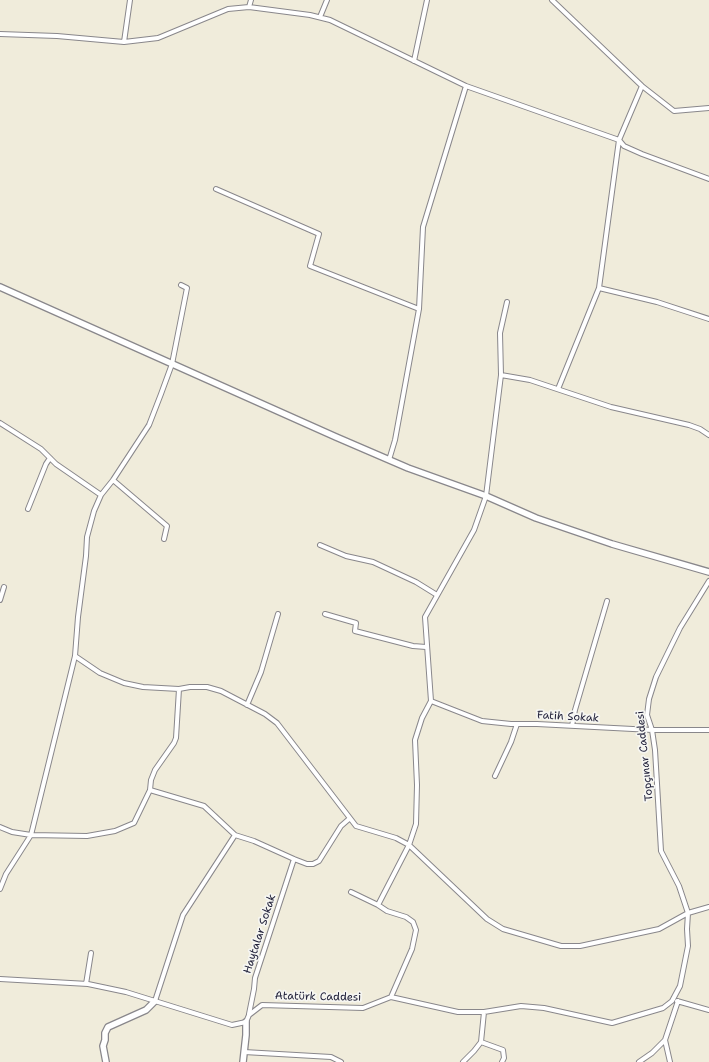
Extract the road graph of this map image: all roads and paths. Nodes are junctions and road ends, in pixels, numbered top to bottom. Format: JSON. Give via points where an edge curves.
{"nodes":[{"id":1,"x":130,"y":0,"type":"edge"},
{"id":2,"x":251,"y":0,"type":"edge"},
{"id":3,"x":327,"y":0,"type":"edge"},
{"id":4,"x":428,"y":0,"type":"edge"},
{"id":5,"x":552,"y":0,"type":"edge"},
{"id":6,"x":249,"y":7,"type":"junction"},
{"id":7,"x":320,"y":17,"type":"junction"},
{"id":8,"x":0,"y":34,"type":"edge"},
{"id":9,"x":124,"y":42,"type":"junction"},
{"id":10,"x":414,"y":61,"type":"junction"},
{"id":11,"x":466,"y":86,"type":"junction"},
{"id":12,"x":642,"y":86,"type":"junction"},
{"id":13,"x":709,"y":108,"type":"edge"},
{"id":14,"x":619,"y":140,"type":"junction"},
{"id":15,"x":709,"y":179,"type":"edge"},
{"id":16,"x":216,"y":188,"type":"dead end"},
{"id":17,"x":181,"y":285,"type":"dead end"},
{"id":18,"x":0,"y":287,"type":"edge"},
{"id":19,"x":600,"y":288,"type":"junction"},
{"id":20,"x":507,"y":302,"type":"dead end"},
{"id":21,"x":418,"y":309,"type":"junction"},
{"id":22,"x":709,"y":319,"type":"edge"},
{"id":23,"x":172,"y":364,"type":"junction"},
{"id":24,"x":501,"y":375,"type":"junction"},
{"id":25,"x":558,"y":389,"type":"junction"},
{"id":26,"x":0,"y":424,"type":"edge"},
{"id":27,"x":709,"y":435,"type":"edge"},
{"id":28,"x":50,"y":458,"type":"junction"},
{"id":29,"x":389,"y":460,"type":"junction"},
{"id":30,"x":113,"y":480,"type":"junction"},
{"id":31,"x":101,"y":495,"type":"junction"},
{"id":32,"x":486,"y":496,"type":"junction"},
{"id":33,"x":28,"y":509,"type":"dead end"},
{"id":34,"x":164,"y":538,"type":"dead end"},
{"id":35,"x":320,"y":545,"type":"dead end"},
{"id":36,"x":709,"y":572,"type":"edge"},
{"id":37,"x":709,"y":581,"type":"edge"},
{"id":38,"x":4,"y":587,"type":"dead end"},
{"id":39,"x":437,"y":595,"type":"junction"},
{"id":40,"x":0,"y":600,"type":"edge"},
{"id":41,"x":607,"y":601,"type":"dead end"},
{"id":42,"x":278,"y":614,"type":"dead end"},
{"id":43,"x":325,"y":614,"type":"dead end"},
{"id":44,"x":426,"y":647,"type":"junction"},
{"id":45,"x":75,"y":656,"type":"junction"},
{"id":46,"x":179,"y":689,"type":"junction"},
{"id":47,"x":431,"y":701,"type":"junction"},
{"id":48,"x":247,"y":705,"type":"junction"},
{"id":49,"x":517,"y":724,"type":"junction"},
{"id":50,"x":572,"y":726,"type":"junction"},
{"id":51,"x":652,"y":730,"type":"junction"},
{"id":52,"x":709,"y":730,"type":"edge"},
{"id":53,"x":495,"y":776,"type":"dead end"},
{"id":54,"x":150,"y":790,"type":"junction"},
{"id":55,"x":349,"y":819,"type":"junction"},
{"id":56,"x":0,"y":826,"type":"edge"},
{"id":57,"x":32,"y":835,"type":"junction"},
{"id":58,"x":235,"y":835,"type":"junction"},
{"id":59,"x":409,"y":845,"type":"junction"},
{"id":60,"x":294,"y":859,"type":"junction"},
{"id":61,"x":0,"y":889,"type":"edge"},
{"id":62,"x":350,"y":892,"type":"dead end"},
{"id":63,"x":378,"y":905,"type":"junction"},
{"id":64,"x":709,"y":907,"type":"edge"},
{"id":65,"x":688,"y":913,"type":"junction"},
{"id":66,"x":91,"y":953,"type":"dead end"},
{"id":67,"x":0,"y":980,"type":"edge"},
{"id":68,"x":86,"y":984,"type":"junction"},
{"id":69,"x":391,"y":997,"type":"junction"},
{"id":70,"x":673,"y":999,"type":"junction"},
{"id":71,"x":155,"y":1001,"type":"junction"},
{"id":72,"x":678,"y":1001,"type":"junction"},
{"id":73,"x":709,"y":1010,"type":"edge"},
{"id":74,"x":484,"y":1012,"type":"junction"},
{"id":75,"x":249,"y":1015,"type":"junction"},
{"id":76,"x":246,"y":1022,"type":"junction"},
{"id":77,"x":665,"y":1040,"type":"junction"},
{"id":78,"x":481,"y":1042,"type":"junction"},
{"id":79,"x":244,"y":1052,"type":"junction"},
{"id":80,"x":106,"y":1062,"type":"edge"},
{"id":81,"x":243,"y":1062,"type":"edge"},
{"id":82,"x":341,"y":1062,"type":"edge"},
{"id":83,"x":463,"y":1062,"type":"edge"},
{"id":84,"x":502,"y":1062,"type":"edge"},
{"id":85,"x":639,"y":1062,"type":"edge"},
{"id":86,"x":670,"y":1062,"type":"edge"}],
"edges":[{"from":1,"to":9,"type":"street"},
{"from":2,"to":6,"type":"street"},
{"from":3,"to":7,"type":"street"},
{"from":4,"to":10,"type":"street"},
{"from":5,"to":12,"type":"street"},
{"from":6,"to":7,"type":"street"},
{"from":6,"to":9,"type":"street","via":[[228,9],[158,38]]},
{"from":7,"to":10,"type":"street"},
{"from":8,"to":9,"type":"street"},
{"from":10,"to":11,"type":"street"},
{"from":11,"to":14,"type":"street"},
{"from":11,"to":21,"type":"street","via":[[423,227]]},
{"from":12,"to":13,"type":"street","via":[[674,111]]},
{"from":12,"to":14,"type":"street"},
{"from":14,"to":15,"type":"street","via":[[624,146],[642,154]]},
{"from":14,"to":19,"type":"street"},
{"from":16,"to":21,"type":"street","via":[[319,234],[310,266]]},
{"from":17,"to":23,"type":"street","via":[[187,288]]},
{"from":18,"to":23,"type":"street"},
{"from":19,"to":22,"type":"street","via":[[657,302]]},
{"from":19,"to":25,"type":"street"},
{"from":20,"to":24,"type":"street","via":[[500,333]]},
{"from":21,"to":29,"type":"street","via":[[395,440]]},
{"from":23,"to":29,"type":"street"},
{"from":23,"to":30,"type":"street","via":[[149,424]]},
{"from":24,"to":25,"type":"street","via":[[530,380]]},
{"from":24,"to":32,"type":"street"},
{"from":25,"to":27,"type":"street","via":[[611,407],[689,425]]},
{"from":26,"to":28,"type":"street","via":[[41,449]]},
{"from":28,"to":31,"type":"street"},
{"from":28,"to":33,"type":"street"},
{"from":29,"to":32,"type":"street"},
{"from":30,"to":31,"type":"street"},
{"from":30,"to":34,"type":"street","via":[[167,526]]},
{"from":31,"to":45,"type":"street","via":[[87,537]]},
{"from":32,"to":36,"type":"street","via":[[542,521]]},
{"from":32,"to":39,"type":"street","via":[[474,530]]},
{"from":35,"to":39,"type":"street","via":[[346,556],[373,562]]},
{"from":37,"to":51,"type":"street","name":"Topçınar Caddesi","via":[[680,628],[656,677],[649,700],[648,716]]},
{"from":38,"to":40,"type":"street"},
{"from":39,"to":44,"type":"street","via":[[425,617]]},
{"from":41,"to":50,"type":"street"},
{"from":42,"to":48,"type":"street","via":[[262,672]]},
{"from":43,"to":44,"type":"street","via":[[356,624],[355,630]]},
{"from":44,"to":47,"type":"street"},
{"from":45,"to":46,"type":"street","via":[[100,673],[124,683]]},
{"from":45,"to":57,"type":"street"},
{"from":46,"to":48,"type":"street","via":[[207,687],[221,691]]},
{"from":46,"to":54,"type":"street","via":[[176,738],[155,770]]},
{"from":47,"to":49,"type":"street","name":"Fatih Sokak","via":[[482,721]]},
{"from":47,"to":59,"type":"street","via":[[415,740],[416,824]]},
{"from":48,"to":55,"type":"street","via":[[277,723]]},
{"from":49,"to":50,"type":"street","name":"Fatih Sokak"},
{"from":49,"to":53,"type":"street"},
{"from":50,"to":51,"type":"street","name":"Fatih Sokak"},
{"from":51,"to":52,"type":"street","name":"Fatih Sokak"},
{"from":51,"to":65,"type":"street","name":"Topçınar Caddesi","via":[[661,851],[680,886]]},
{"from":54,"to":57,"type":"street","via":[[134,823],[116,831],[87,836]]},
{"from":54,"to":58,"type":"street","via":[[204,806]]},
{"from":55,"to":59,"type":"street","via":[[356,826],[396,838]]},
{"from":55,"to":60,"type":"street","via":[[341,826],[319,861],[307,864]]},
{"from":56,"to":57,"type":"street","via":[[12,832]]},
{"from":57,"to":61,"type":"street","via":[[6,874]]},
{"from":58,"to":60,"type":"street"},
{"from":58,"to":71,"type":"street","via":[[183,915]]},
{"from":59,"to":63,"type":"street"},
{"from":59,"to":65,"type":"street","via":[[487,919],[502,929],[560,946],[580,946],[659,929]]},
{"from":60,"to":75,"type":"street","name":"Haytalar Sokak","via":[[255,978]]},
{"from":62,"to":63,"type":"street"},
{"from":63,"to":69,"type":"street","via":[[406,917],[413,922],[416,930],[412,949]]},
{"from":64,"to":65,"type":"street"},
{"from":65,"to":70,"type":"street","via":[[688,946],[680,986]]},
{"from":66,"to":68,"type":"street"},
{"from":67,"to":68,"type":"street"},
{"from":68,"to":71,"type":"street"},
{"from":69,"to":74,"type":"street","via":[[458,1012]]},
{"from":69,"to":75,"type":"street","name":"Atatürk Caddesi","via":[[363,1008],[262,1005]]},
{"from":70,"to":72,"type":"street"},
{"from":70,"to":74,"type":"street","via":[[662,1008],[612,1023],[544,1008],[521,1006]]},
{"from":71,"to":76,"type":"street","via":[[232,1025]]},
{"from":71,"to":80,"type":"street","via":[[146,1010],[108,1027],[103,1046]]},
{"from":72,"to":73,"type":"street"},
{"from":72,"to":77,"type":"street"},
{"from":74,"to":78,"type":"street"},
{"from":75,"to":76,"type":"street"},
{"from":76,"to":79,"type":"street"},
{"from":77,"to":85,"type":"street"},
{"from":77,"to":86,"type":"street"},
{"from":78,"to":83,"type":"street"},
{"from":78,"to":84,"type":"street","via":[[503,1050]]},
{"from":79,"to":81,"type":"street"},
{"from":79,"to":82,"type":"street","via":[[331,1057]]}]}
